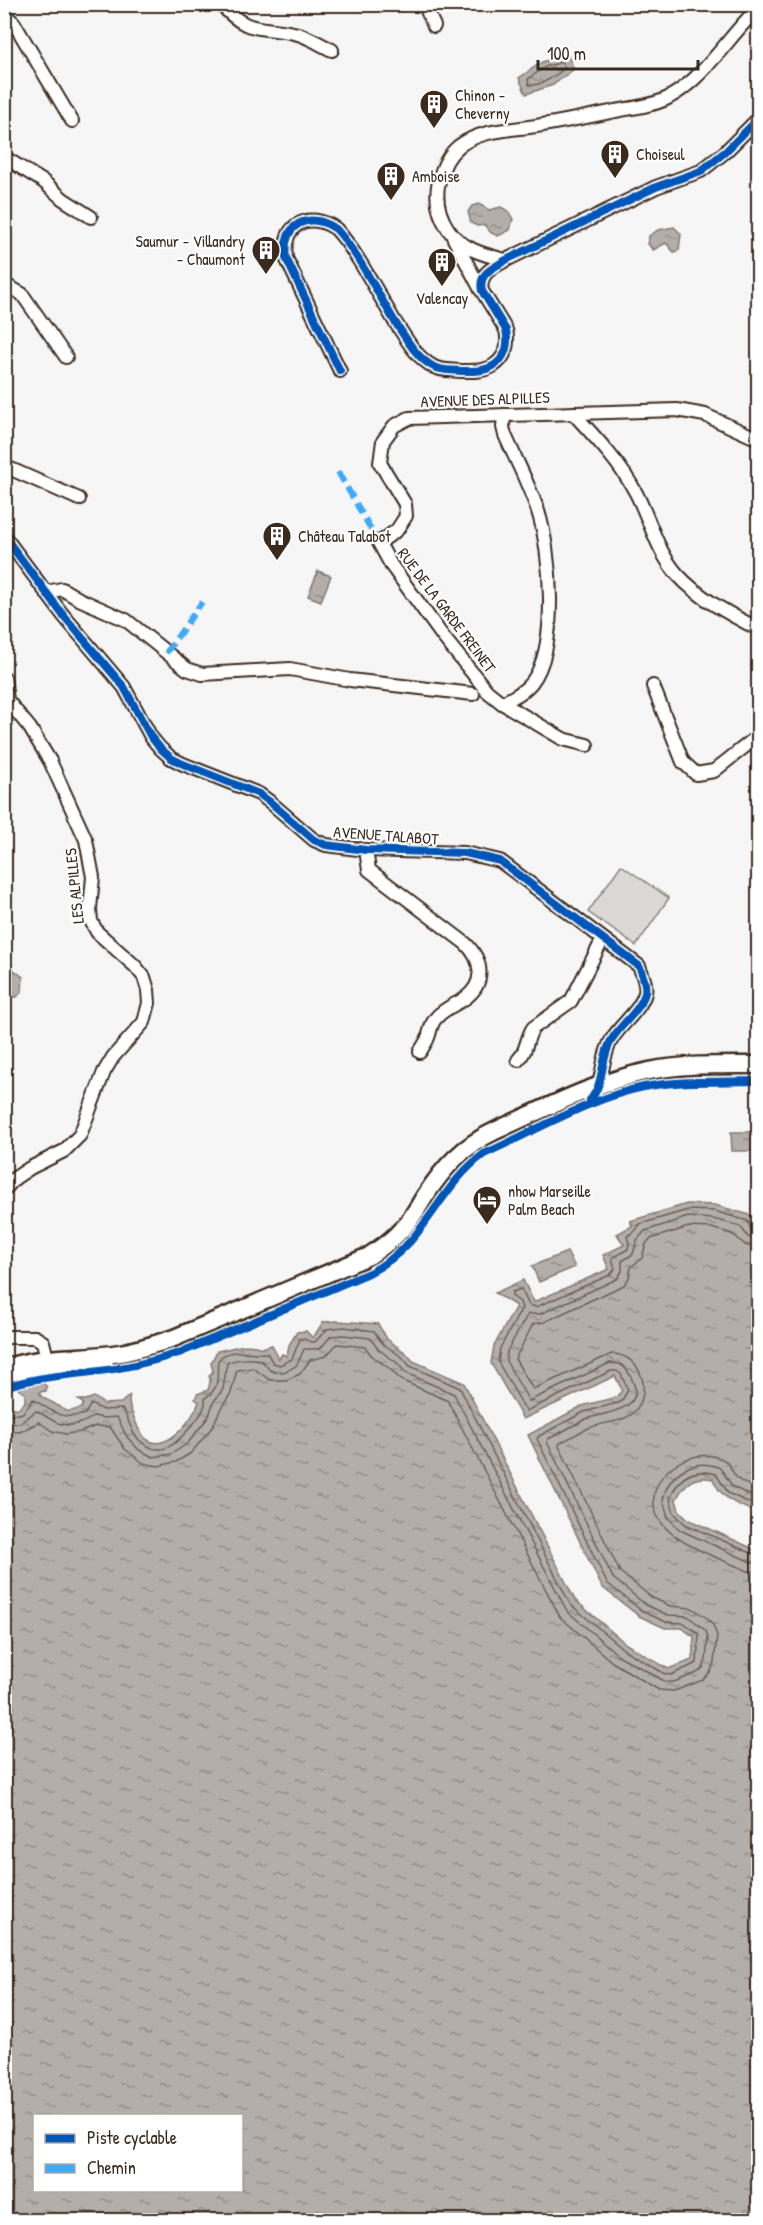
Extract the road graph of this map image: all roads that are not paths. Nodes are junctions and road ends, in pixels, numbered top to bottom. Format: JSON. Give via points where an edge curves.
{"nodes":[{"id":1,"x":221,"y":4,"type":"edge"},
{"id":2,"x":424,"y":4,"type":"edge"},
{"id":3,"x":759,"y":8,"type":"edge"},
{"id":4,"x":4,"y":14,"type":"edge"},
{"id":5,"x":434,"y":26,"type":"dead end"},
{"id":6,"x":332,"y":50,"type":"dead end"},
{"id":7,"x":759,"y":119,"type":"edge"},
{"id":8,"x":72,"y":121,"type":"dead end"},
{"id":9,"x":4,"y":157,"type":"edge"},
{"id":10,"x":91,"y":217,"type":"dead end"},
{"id":11,"x":452,"y":236,"type":"junction"},
{"id":12,"x":506,"y":260,"type":"junction"},
{"id":13,"x":4,"y":284,"type":"edge"},
{"id":14,"x":482,"y":291,"type":"junction"},
{"id":15,"x":66,"y":357,"type":"dead end"},
{"id":16,"x":340,"y":371,"type":"dead end"},
{"id":17,"x":573,"y":413,"type":"junction"},
{"id":18,"x":504,"y":415,"type":"junction"},
{"id":19,"x":759,"y":438,"type":"edge"},
{"id":20,"x":4,"y":466,"type":"edge"},
{"id":21,"x":79,"y":499,"type":"dead end"},
{"id":22,"x":4,"y":536,"type":"edge"},
{"id":23,"x":379,"y":543,"type":"joint"},
{"id":24,"x":46,"y":592,"type":"junction"},
{"id":25,"x":79,"y":599,"type":"junction"},
{"id":26,"x":63,"y":615,"type":"junction"},
{"id":27,"x":759,"y":629,"type":"edge"},
{"id":28,"x":4,"y":677,"type":"edge"},
{"id":29,"x":653,"y":686,"type":"dead end"},
{"id":30,"x":473,"y":694,"type":"dead end"},
{"id":31,"x":6,"y":700,"type":"edge"},
{"id":32,"x":502,"y":703,"type":"junction"},
{"id":33,"x":759,"y":736,"type":"edge"},
{"id":34,"x":587,"y":745,"type":"dead end"},
{"id":35,"x":366,"y":850,"type":"junction"},
{"id":36,"x":603,"y":939,"type":"junction"},
{"id":37,"x":420,"y":1052,"type":"dead end"},
{"id":38,"x":518,"y":1060,"type":"dead end"},
{"id":39,"x":759,"y":1065,"type":"edge"},
{"id":40,"x":759,"y":1076,"type":"edge"},
{"id":41,"x":599,"y":1085,"type":"junction"},
{"id":42,"x":590,"y":1100,"type":"junction"},
{"id":43,"x":4,"y":1190,"type":"edge"},
{"id":44,"x":4,"y":1337,"type":"edge"},
{"id":45,"x":47,"y":1366,"type":"junction"},
{"id":46,"x":5,"y":1377,"type":"edge"}],
"edges":[{"from":1,"to":6,"type":"street","via":[[232,17],[249,27],[299,34]]},
{"from":2,"to":5,"type":"street"},
{"from":3,"to":11,"type":"street","via":[[690,83],[665,99],[489,133],[459,147],[442,171],[436,193],[438,208]]},
{"from":4,"to":8,"type":"street","via":[[14,23]]},
{"from":7,"to":12,"type":"street","via":[[701,171],[656,187]]},
{"from":9,"to":10,"type":"street"},
{"from":11,"to":12,"type":"street","via":[[482,254]]},
{"from":11,"to":14,"type":"street"},
{"from":12,"to":14,"type":"street","via":[[484,274]]},
{"from":13,"to":15,"type":"street","via":[[22,294]]},
{"from":14,"to":16,"type":"street","via":[[506,330],[502,358],[476,371],[435,368],[406,339],[336,229],[310,219],[297,226],[286,236],[286,258]]},
{"from":17,"to":18,"type":"street","name":"AVENUE DES ALPILLES"},
{"from":17,"to":19,"type":"street","name":"AVENUE DES ALPILLES","via":[[677,410],[705,415]]},
{"from":17,"to":27,"type":"street","via":[[623,472],[676,574],[718,606]]},
{"from":18,"to":23,"type":"street","name":"AVENUE DES ALPILLES","via":[[409,418],[394,426],[383,441],[380,463],[405,504],[406,516],[397,530]]},
{"from":18,"to":32,"type":"street","via":[[505,435],[542,526],[549,613],[544,657],[538,670],[518,695]]},
{"from":20,"to":21,"type":"street"},
{"from":22,"to":24,"type":"street","name":"AVENUE TALABOT"},
{"from":23,"to":32,"type":"street","name":"RUE DE LA GARDE FREINET","via":[[391,566],[444,638],[487,691]]},
{"from":24,"to":25,"type":"street","via":[[62,589]]},
{"from":24,"to":26,"type":"street","name":"AVENUE TALABOT"},
{"from":25,"to":26,"type":"street","via":[[62,607]]},
{"from":25,"to":30,"type":"street","via":[[126,620],[187,669],[202,674],[290,669]]},
{"from":26,"to":35,"type":"street","name":"AVENUE TALABOT","via":[[124,687],[151,737],[171,758],[259,794],[314,840]]},
{"from":28,"to":31,"type":"street","name":"LES ALPILLES"},
{"from":29,"to":33,"type":"street","via":[[683,762],[696,774],[714,771]]},
{"from":31,"to":43,"type":"street","name":"LES ALPILLES","via":[[30,728],[50,761],[86,840],[93,877],[90,909],[97,932],[144,977],[149,1003],[144,1022],[104,1072],[80,1135],[64,1150],[15,1178]]},
{"from":32,"to":34,"type":"street","name":"RUE DE LA GARDE FREINET","via":[[563,739]]},
{"from":35,"to":36,"type":"street","name":"AVENUE TALABOT","via":[[465,853],[500,861]]},
{"from":35,"to":37,"type":"street","via":[[369,870],[465,943],[478,960],[479,981],[474,989],[436,1017]]},
{"from":36,"to":38,"type":"street","via":[[571,1001],[533,1028]]},
{"from":36,"to":41,"type":"street","name":"AVENUE TALABOT","via":[[639,966],[645,992],[603,1057]]},
{"from":39,"to":41,"type":"main road","via":[[670,1067]]},
{"from":40,"to":42,"type":"main road","via":[[671,1077]]},
{"from":41,"to":42,"type":"street"},
{"from":41,"to":45,"type":"main road","via":[[463,1149],[448,1163],[403,1229],[369,1256],[174,1338]]},
{"from":42,"to":45,"type":"main road","via":[[470,1157],[395,1251],[374,1265],[150,1357],[122,1363]]},
{"from":44,"to":45,"type":"street","via":[[35,1337],[43,1342]]},
{"from":45,"to":46,"type":"main road"}]}
